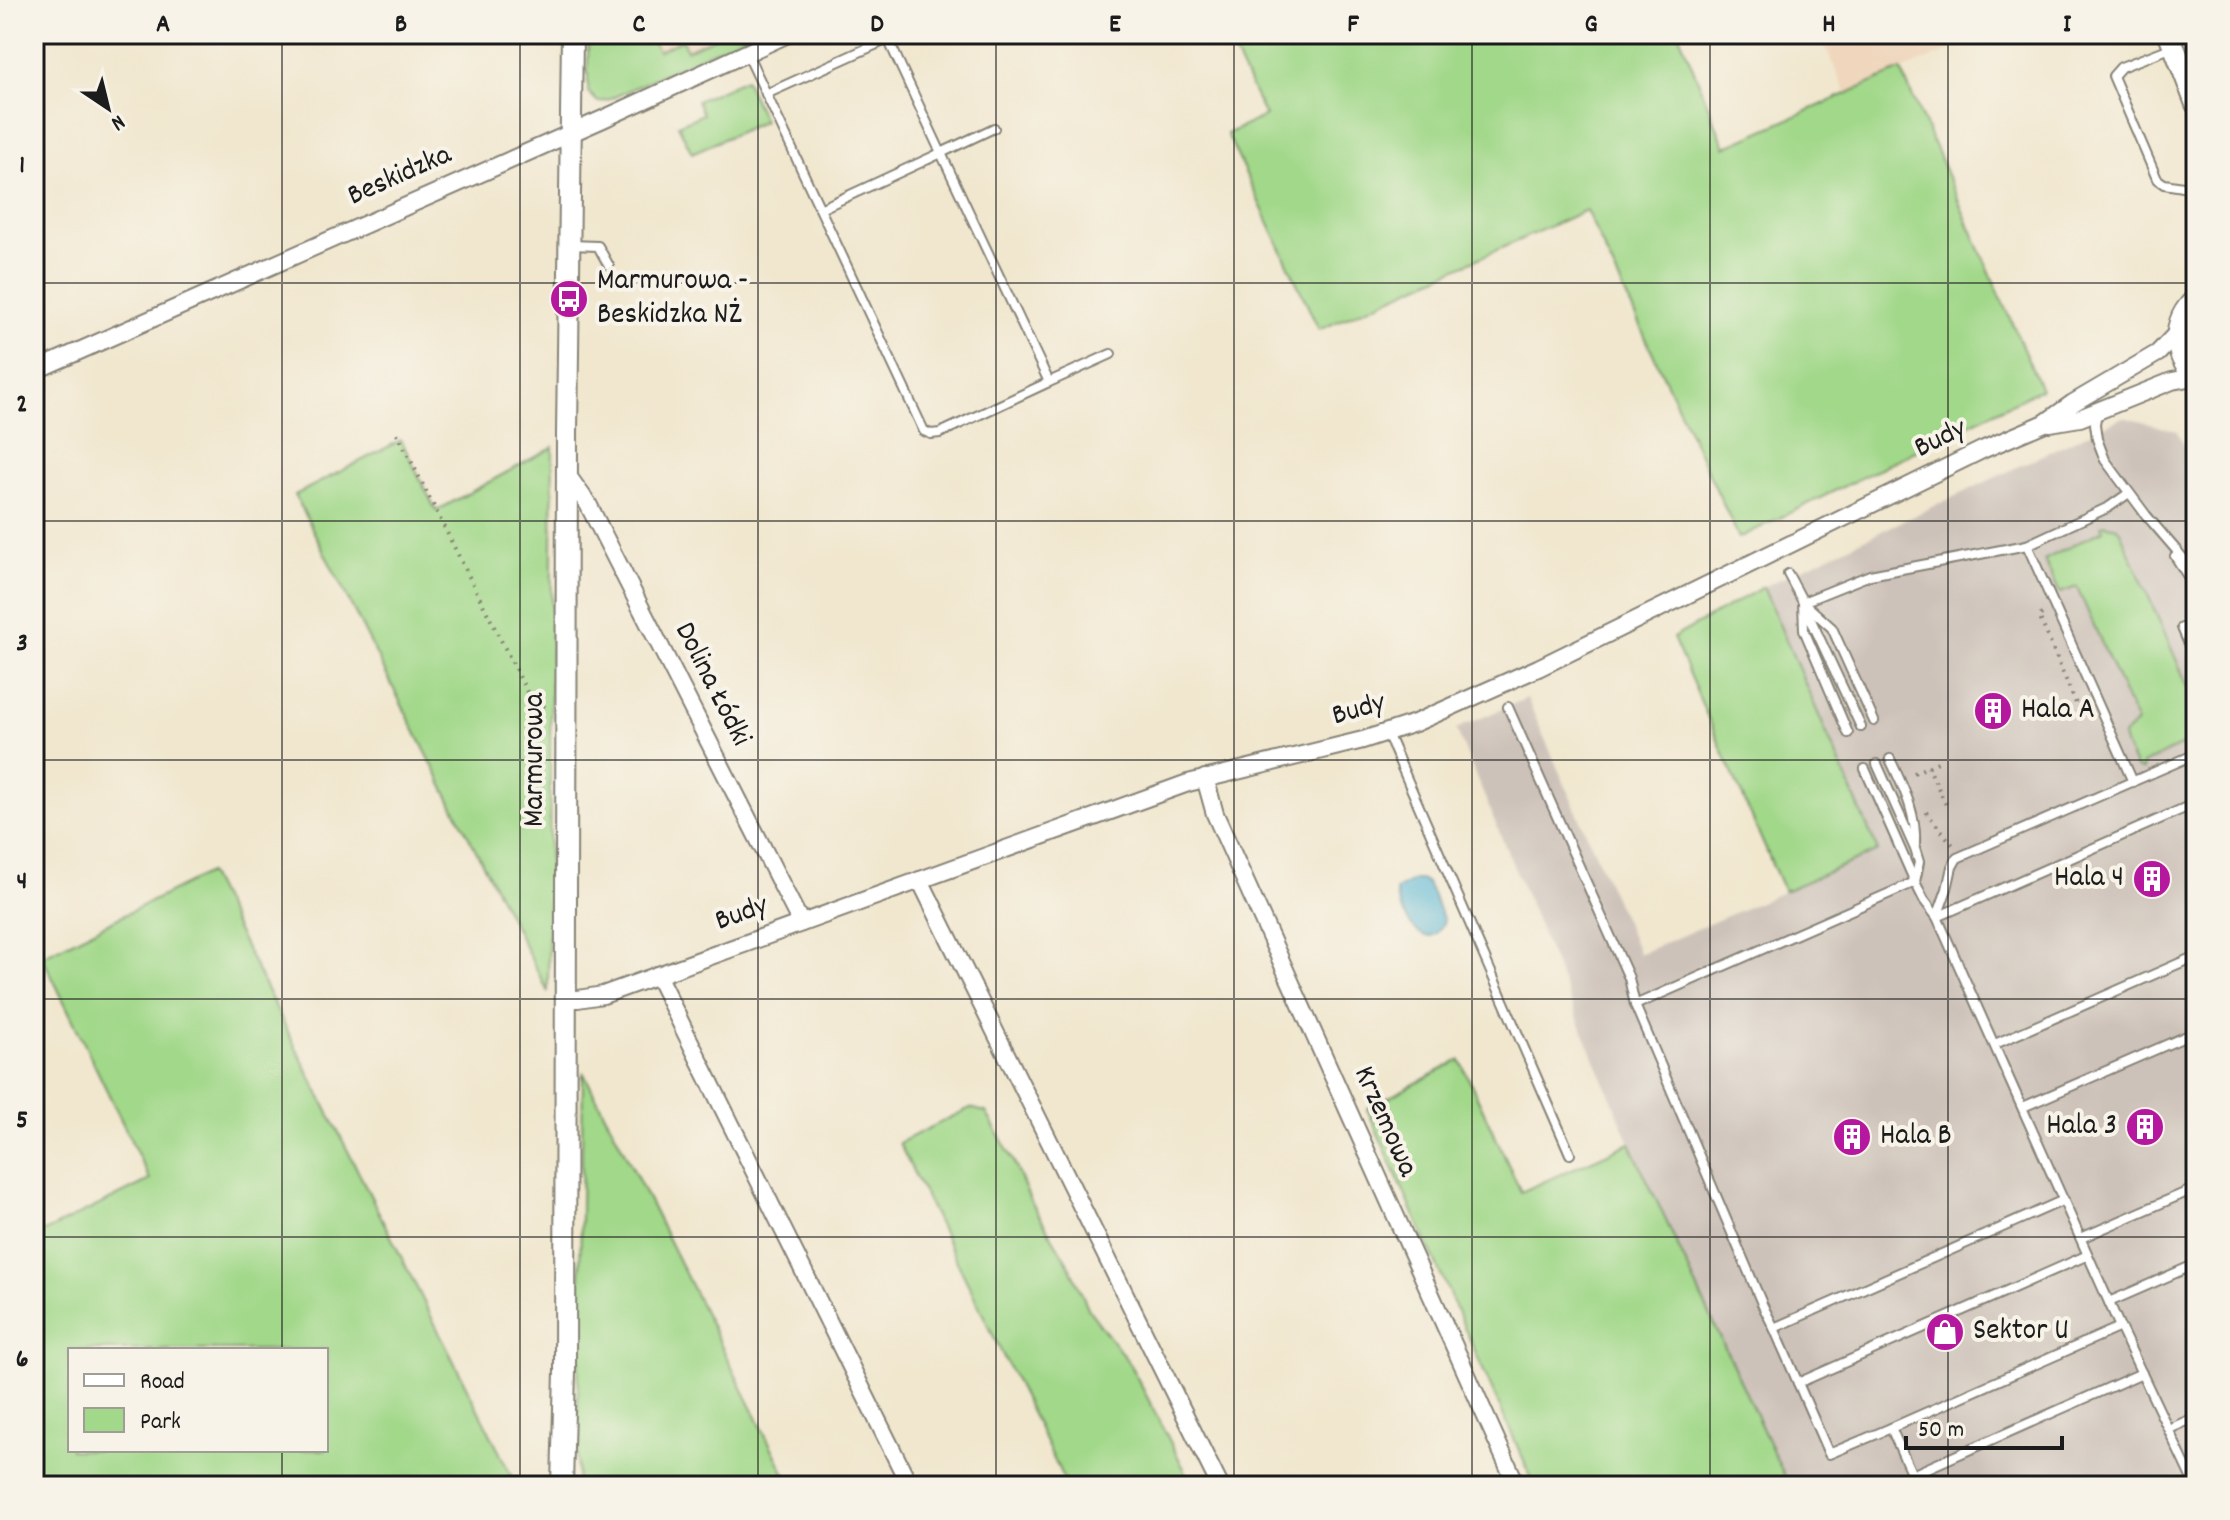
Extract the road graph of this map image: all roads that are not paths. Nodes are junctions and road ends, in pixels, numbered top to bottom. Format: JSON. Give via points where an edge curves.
{"nodes":[{"id":1,"x":572,"y":34,"type":"edge"},
{"id":2,"x":788,"y":34,"type":"edge"},
{"id":3,"x":900,"y":34,"type":"edge"},
{"id":4,"x":888,"y":39,"type":"junction"},
{"id":5,"x":2171,"y":41,"type":"edge"},
{"id":6,"x":747,"y":53,"type":"junction"},
{"id":7,"x":2191,"y":75,"type":"edge"},
{"id":8,"x":766,"y":94,"type":"junction"},
{"id":9,"x":2196,"y":104,"type":"edge"},
{"id":10,"x":994,"y":128,"type":"dead end"},
{"id":11,"x":572,"y":131,"type":"junction"},
{"id":12,"x":941,"y":153,"type":"junction"},
{"id":13,"x":2196,"y":189,"type":"edge"},
{"id":14,"x":820,"y":209,"type":"junction"},
{"id":15,"x":570,"y":245,"type":"junction"},
{"id":16,"x":609,"y":266,"type":"dead end"},
{"id":17,"x":2196,"y":299,"type":"edge"},
{"id":18,"x":2177,"y":333,"type":"junction"},
{"id":19,"x":1111,"y":354,"type":"dead end"},
{"id":20,"x":34,"y":371,"type":"edge"},
{"id":21,"x":2196,"y":378,"type":"edge"},
{"id":22,"x":1049,"y":382,"type":"junction"},
{"id":23,"x":2098,"y":411,"type":"junction"},
{"id":24,"x":2045,"y":423,"type":"junction"},
{"id":25,"x":568,"y":476,"type":"junction"},
{"id":26,"x":2129,"y":493,"type":"junction"},
{"id":27,"x":2162,"y":535,"type":"junction"},
{"id":28,"x":2027,"y":545,"type":"junction"},
{"id":29,"x":2196,"y":565,"type":"edge"},
{"id":30,"x":2196,"y":573,"type":"edge"},
{"id":31,"x":1788,"y":574,"type":"dead end"},
{"id":32,"x":2196,"y":589,"type":"edge"},
{"id":33,"x":1803,"y":602,"type":"junction"},
{"id":34,"x":2182,"y":628,"type":"dead end"},
{"id":35,"x":2196,"y":660,"type":"edge"},
{"id":36,"x":1508,"y":707,"type":"dead end"},
{"id":37,"x":1874,"y":721,"type":"dead end"},
{"id":38,"x":1861,"y":727,"type":"dead end"},
{"id":39,"x":1387,"y":733,"type":"junction"},
{"id":40,"x":1848,"y":733,"type":"dead end"},
{"id":41,"x":2196,"y":751,"type":"edge"},
{"id":42,"x":1890,"y":759,"type":"dead end"},
{"id":43,"x":1877,"y":764,"type":"dead end"},
{"id":44,"x":1865,"y":769,"type":"dead end"},
{"id":45,"x":1205,"y":778,"type":"junction"},
{"id":46,"x":2133,"y":782,"type":"junction"},
{"id":47,"x":2196,"y":803,"type":"edge"},
{"id":48,"x":1915,"y":849,"type":"junction"},
{"id":49,"x":920,"y":880,"type":"junction"},
{"id":50,"x":1915,"y":882,"type":"junction"},
{"id":51,"x":1937,"y":917,"type":"junction"},
{"id":52,"x":801,"y":923,"type":"junction"},
{"id":53,"x":2196,"y":956,"type":"edge"},
{"id":54,"x":657,"y":975,"type":"junction"},
{"id":55,"x":565,"y":999,"type":"junction"},
{"id":56,"x":1635,"y":1005,"type":"junction"},
{"id":57,"x":2196,"y":1032,"type":"edge"},
{"id":58,"x":1995,"y":1044,"type":"junction"},
{"id":59,"x":2023,"y":1107,"type":"junction"},
{"id":60,"x":1570,"y":1154,"type":"dead end"},
{"id":61,"x":2196,"y":1188,"type":"edge"},
{"id":62,"x":2064,"y":1200,"type":"junction"},
{"id":63,"x":2081,"y":1238,"type":"junction"},
{"id":64,"x":2088,"y":1255,"type":"junction"},
{"id":65,"x":2196,"y":1264,"type":"edge"},
{"id":66,"x":2109,"y":1302,"type":"junction"},
{"id":67,"x":2120,"y":1327,"type":"junction"},
{"id":68,"x":1774,"y":1328,"type":"junction"},
{"id":69,"x":2142,"y":1373,"type":"junction"},
{"id":70,"x":1798,"y":1383,"type":"junction"},
{"id":71,"x":2196,"y":1417,"type":"edge"},
{"id":72,"x":1891,"y":1428,"type":"junction"},
{"id":73,"x":2169,"y":1429,"type":"junction"},
{"id":74,"x":1912,"y":1475,"type":"junction"},
{"id":75,"x":562,"y":1486,"type":"edge"},
{"id":76,"x":910,"y":1486,"type":"edge"},
{"id":77,"x":1220,"y":1486,"type":"edge"},
{"id":78,"x":1517,"y":1486,"type":"edge"},
{"id":79,"x":1917,"y":1486,"type":"edge"},
{"id":80,"x":2195,"y":1486,"type":"edge"}],
"edges":[{"from":1,"to":11,"type":"street","name":"Marmurowa"},
{"from":2,"to":6,"type":"street","name":"Beskidzka"},
{"from":3,"to":4,"type":"lane"},
{"from":4,"to":8,"type":"lane"},
{"from":4,"to":12,"type":"lane"},
{"from":5,"to":7,"type":"street"},
{"from":5,"to":13,"type":"lane","via":[[2113,76],[2157,179]]},
{"from":6,"to":8,"type":"lane"},
{"from":6,"to":11,"type":"street","name":"Beskidzka"},
{"from":7,"to":9,"type":"street"},
{"from":8,"to":14,"type":"lane"},
{"from":10,"to":12,"type":"lane"},
{"from":11,"to":15,"type":"street","name":"Marmurowa"},
{"from":11,"to":20,"type":"street","name":"Beskidzka"},
{"from":12,"to":14,"type":"lane"},
{"from":12,"to":22,"type":"lane"},
{"from":14,"to":22,"type":"lane","via":[[924,431],[940,433]]},
{"from":15,"to":16,"type":"lane","via":[[598,246]]},
{"from":15,"to":25,"type":"street","name":"Marmurowa"},
{"from":17,"to":18,"type":"street","via":[[2184,312]]},
{"from":18,"to":21,"type":"street","via":[[2180,355]]},
{"from":18,"to":24,"type":"street","name":"Budy","via":[[2158,353]]},
{"from":19,"to":22,"type":"lane"},
{"from":21,"to":23,"type":"street","name":"Budy","via":[[2172,381]]},
{"from":23,"to":24,"type":"street","name":"Budy"},
{"from":23,"to":26,"type":"lane","via":[[2100,450]]},
{"from":24,"to":39,"type":"street","name":"Budy","via":[[1538,668]]},
{"from":25,"to":52,"type":"street","name":"Dolina Łódki","via":[[588,504]]},
{"from":25,"to":55,"type":"street","name":"Marmurowa"},
{"from":26,"to":27,"type":"lane"},
{"from":26,"to":28,"type":"lane"},
{"from":27,"to":29,"type":"lane"},
{"from":27,"to":30,"type":"lane"},
{"from":27,"to":32,"type":"lane"},
{"from":28,"to":33,"type":"lane","via":[[1870,575]]},
{"from":28,"to":46,"type":"lane"},
{"from":31,"to":33,"type":"lane"},
{"from":33,"to":37,"type":"lane","via":[[1832,628]]},
{"from":33,"to":38,"type":"lane"},
{"from":33,"to":40,"type":"lane","via":[[1804,630]]},
{"from":34,"to":35,"type":"lane"},
{"from":36,"to":56,"type":"lane","via":[[1629,978]]},
{"from":39,"to":45,"type":"street","name":"Budy"},
{"from":39,"to":60,"type":"lane"},
{"from":41,"to":46,"type":"lane"},
{"from":42,"to":48,"type":"lane","via":[[1910,804]]},
{"from":43,"to":48,"type":"lane"},
{"from":44,"to":50,"type":"lane"},
{"from":45,"to":49,"type":"street","name":"Budy"},
{"from":45,"to":78,"type":"street","name":"Krzemowa","via":[[1215,814]]},
{"from":46,"to":51,"type":"lane","via":[[1957,858]]},
{"from":47,"to":51,"type":"lane"},
{"from":48,"to":50,"type":"lane"},
{"from":49,"to":52,"type":"street","name":"Budy"},
{"from":49,"to":77,"type":"street"},
{"from":50,"to":51,"type":"lane"},
{"from":50,"to":56,"type":"lane"},
{"from":51,"to":58,"type":"lane"},
{"from":52,"to":54,"type":"street","name":"Budy"},
{"from":53,"to":58,"type":"lane"},
{"from":54,"to":55,"type":"street","name":"Budy","via":[[603,995]]},
{"from":54,"to":76,"type":"street"},
{"from":55,"to":75,"type":"street","name":"Marmurowa"},
{"from":56,"to":68,"type":"lane"},
{"from":57,"to":59,"type":"lane"},
{"from":58,"to":59,"type":"lane"},
{"from":59,"to":62,"type":"lane"},
{"from":61,"to":63,"type":"lane"},
{"from":62,"to":63,"type":"lane"},
{"from":62,"to":68,"type":"lane"},
{"from":63,"to":64,"type":"lane"},
{"from":64,"to":66,"type":"lane"},
{"from":64,"to":70,"type":"lane"},
{"from":65,"to":66,"type":"lane"},
{"from":66,"to":67,"type":"lane"},
{"from":67,"to":69,"type":"lane"},
{"from":67,"to":72,"type":"lane"},
{"from":68,"to":70,"type":"lane"},
{"from":69,"to":73,"type":"lane"},
{"from":69,"to":74,"type":"lane"},
{"from":70,"to":72,"type":"lane","via":[[1829,1454]]},
{"from":71,"to":73,"type":"lane"},
{"from":72,"to":74,"type":"lane"},
{"from":73,"to":80,"type":"lane"},
{"from":74,"to":79,"type":"lane"}]}
